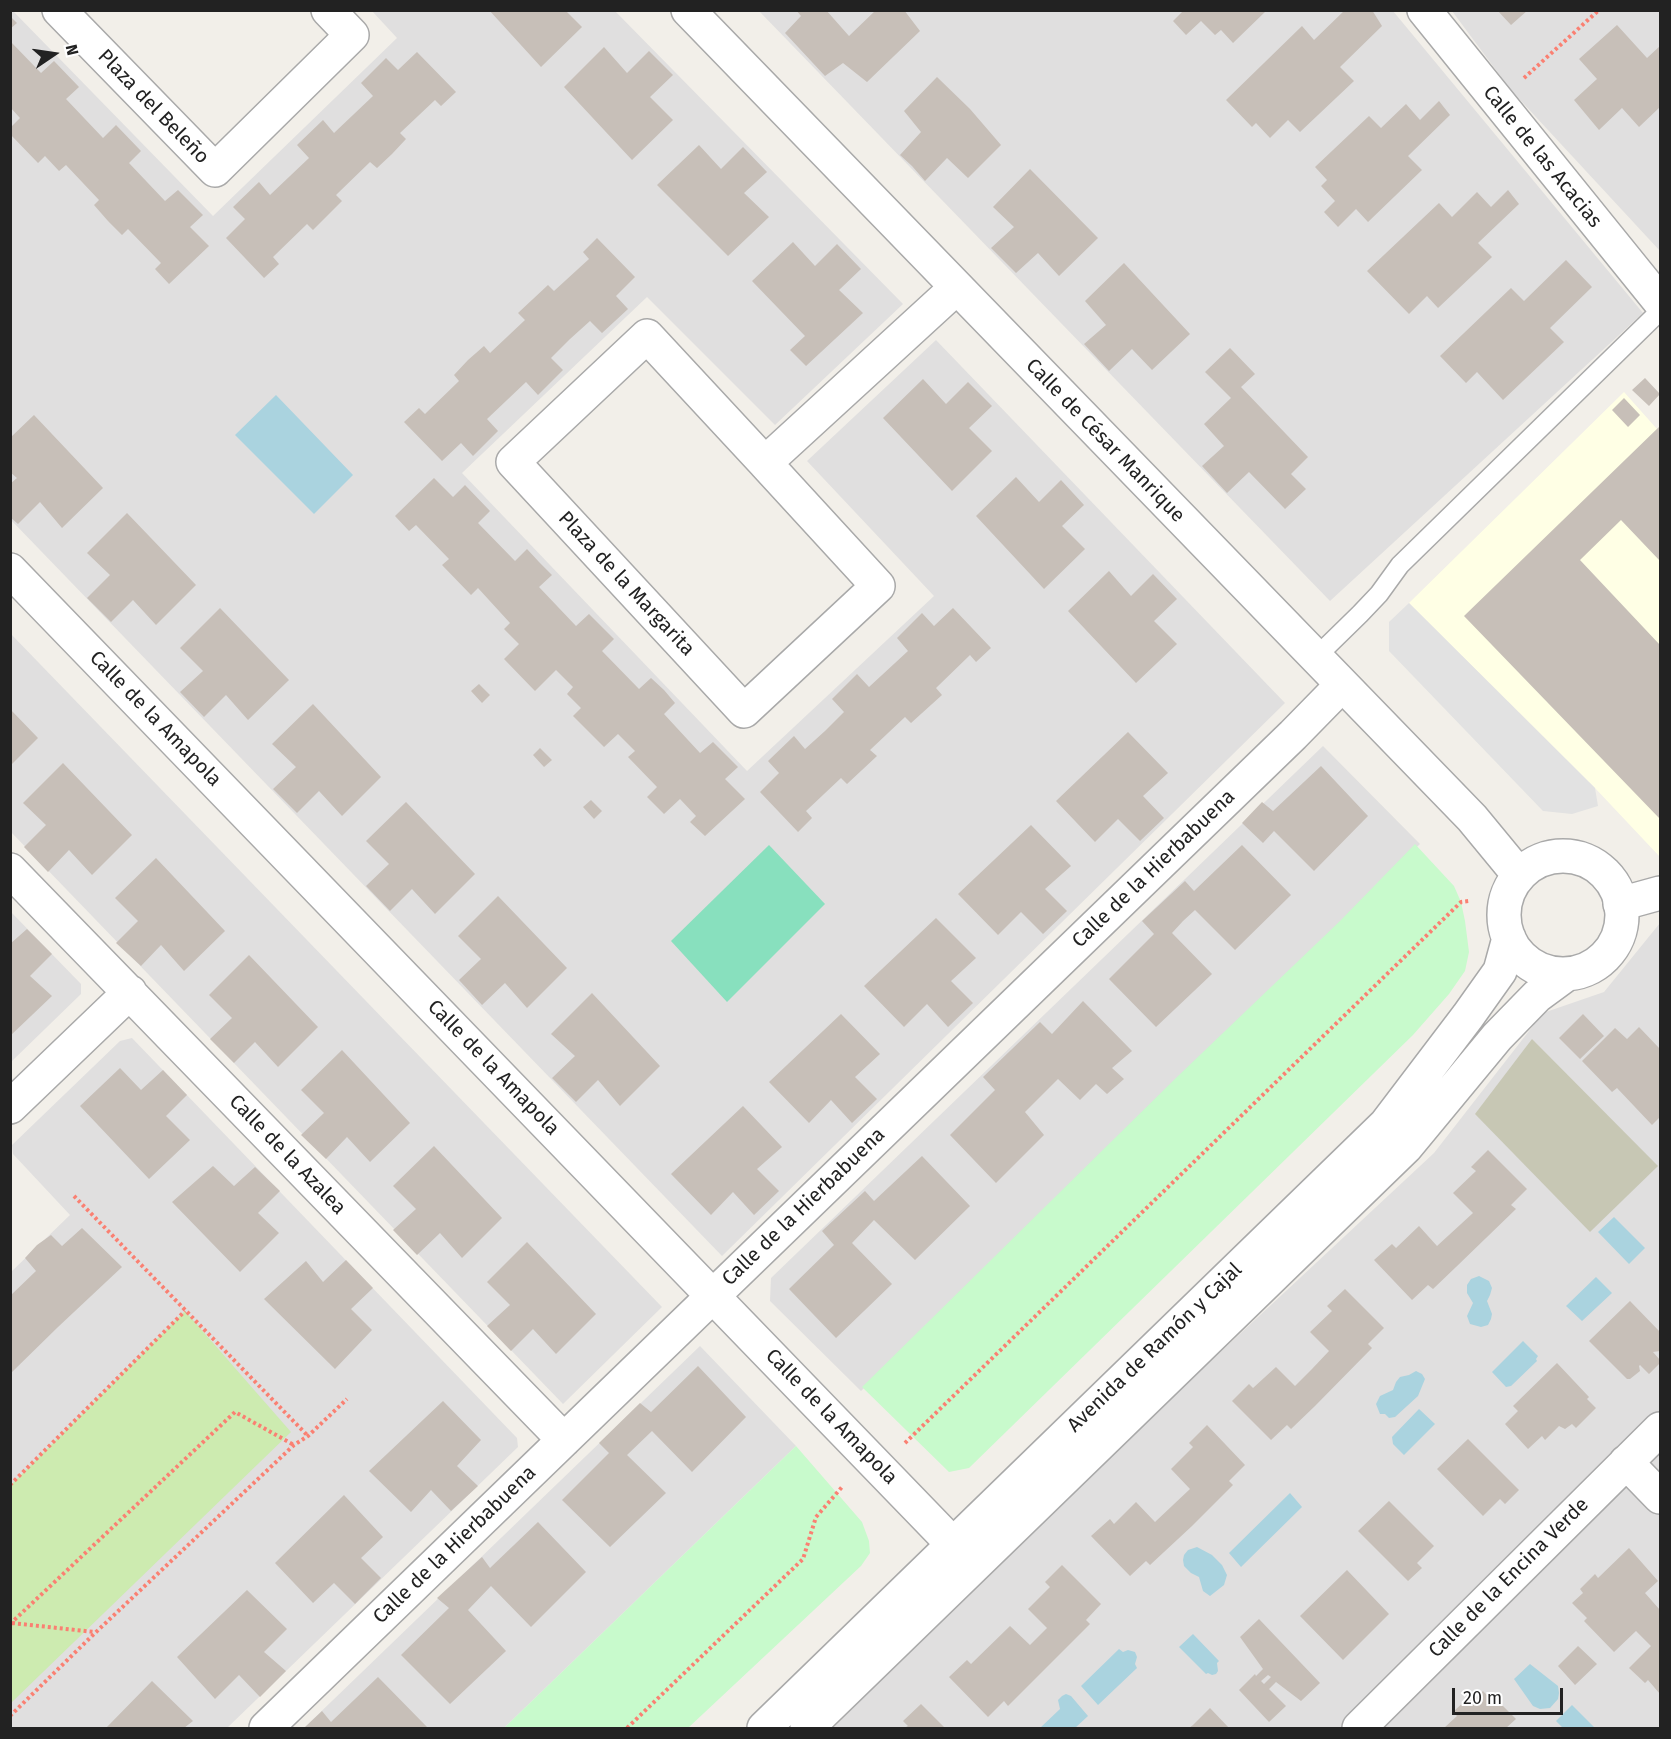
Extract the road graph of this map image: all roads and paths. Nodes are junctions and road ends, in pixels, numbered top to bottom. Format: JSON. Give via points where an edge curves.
{"nodes":[{"id":1,"x":59,"y":10,"type":"edge"},
{"id":2,"x":328,"y":10,"type":"edge"},
{"id":3,"x":688,"y":10,"type":"edge"},
{"id":4,"x":1424,"y":10,"type":"edge"},
{"id":5,"x":1599,"y":10,"type":"edge"},
{"id":6,"x":1519,"y":83,"type":"dead end"},
{"id":7,"x":956,"y":288,"type":"junction"},
{"id":8,"x":1660,"y":302,"type":"edge"},
{"id":9,"x":1660,"y":311,"type":"edge"},
{"id":10,"x":765,"y":463,"type":"junction"},
{"id":11,"x":10,"y":570,"type":"edge"},
{"id":12,"x":1315,"y":658,"type":"junction"},
{"id":13,"x":1342,"y":685,"type":"junction"},
{"id":14,"x":10,"y":870,"type":"edge"},
{"id":15,"x":1519,"y":876,"type":"junction"},
{"id":16,"x":1660,"y":893,"type":"edge"},
{"id":17,"x":1469,"y":901,"type":"dead end"},
{"id":18,"x":1620,"y":904,"type":"junction"},
{"id":19,"x":1509,"y":938,"type":"junction"},
{"id":20,"x":1567,"y":974,"type":"junction"},
{"id":21,"x":130,"y":992,"type":"junction"},
{"id":22,"x":10,"y":1107,"type":"edge"},
{"id":23,"x":74,"y":1196,"type":"dead end"},
{"id":24,"x":713,"y":1295,"type":"junction"},
{"id":25,"x":185,"y":1311,"type":"junction"},
{"id":26,"x":346,"y":1399,"type":"dead end"},
{"id":27,"x":1660,"y":1429,"type":"edge"},
{"id":28,"x":308,"y":1436,"type":"junction"},
{"id":29,"x":564,"y":1440,"type":"junction"},
{"id":30,"x":905,"y":1443,"type":"dead end"},
{"id":31,"x":294,"y":1445,"type":"junction"},
{"id":32,"x":1626,"y":1462,"type":"junction"},
{"id":33,"x":10,"y":1485,"type":"edge"},
{"id":34,"x":842,"y":1487,"type":"dead end"},
{"id":35,"x":1660,"y":1497,"type":"edge"},
{"id":36,"x":964,"y":1556,"type":"junction"},
{"id":37,"x":11,"y":1623,"type":"edge"},
{"id":38,"x":95,"y":1633,"type":"junction"},
{"id":39,"x":10,"y":1716,"type":"edge"},
{"id":40,"x":266,"y":1728,"type":"edge"},
{"id":41,"x":627,"y":1728,"type":"edge"},
{"id":42,"x":764,"y":1728,"type":"edge"},
{"id":43,"x":807,"y":1728,"type":"edge"},
{"id":44,"x":1359,"y":1728,"type":"edge"}],
"edges":[{"from":1,"to":2,"type":"street","name":"Plaza del Beleño","via":[[215,170],[352,35]]},
{"from":3,"to":7,"type":"street","name":"Calle de César Manrique"},
{"from":4,"to":8,"type":"street","name":"Calle de las Acacias"},
{"from":5,"to":6,"type":"path"},
{"from":7,"to":10,"type":"street"},
{"from":7,"to":12,"type":"street","name":"Calle de César Manrique"},
{"from":9,"to":12,"type":"lane","via":[[1400,565],[1379,594]]},
{"from":10,"to":10,"type":"street","name":"Plaza de la Margarita","via":[[647,336],[513,462],[744,711],[878,586]]},
{"from":11,"to":24,"type":"street","name":"Calle de la Amapola"},
{"from":12,"to":13,"type":"street","name":"Calle de César Manrique"},
{"from":13,"to":15,"type":"street","name":"Calle de César Manrique","via":[[1472,818]]},
{"from":13,"to":24,"type":"street","name":"Calle de la Hierbabuena"},
{"from":14,"to":21,"type":"street","name":"Calle de la Azalea"},
{"from":15,"to":18,"type":"street","via":[[1547,858],[1579,858],[1607,876]]},
{"from":15,"to":19,"type":"street","via":[[1504,905]]},
{"from":16,"to":18,"type":"street"},
{"from":17,"to":30,"type":"path","via":[[1461,902]]},
{"from":18,"to":20,"type":"street","via":[[1621,924],[1609,951],[1587,969]]},
{"from":19,"to":20,"type":"street","via":[[1518,954],[1532,966]]},
{"from":19,"to":36,"type":"street","name":"Avenida de Ramón y Cajal","via":[[1500,971],[1386,1124]]},
{"from":20,"to":36,"type":"street","name":"Avenida de Ramón y Cajal","via":[[1537,996],[1497,1037],[1406,1147]]},
{"from":21,"to":22,"type":"street"},
{"from":21,"to":29,"type":"street","name":"Calle de la Azalea"},
{"from":23,"to":25,"type":"path"},
{"from":24,"to":29,"type":"street","name":"Calle de la Hierbabuena"},
{"from":24,"to":36,"type":"street","name":"Calle de la Amapola"},
{"from":25,"to":28,"type":"path"},
{"from":25,"to":33,"type":"path"},
{"from":26,"to":28,"type":"path"},
{"from":27,"to":32,"type":"street","name":"Calle de la Encina Verde"},
{"from":28,"to":31,"type":"path"},
{"from":29,"to":40,"type":"street","name":"Calle de la Hierbabuena"},
{"from":31,"to":37,"type":"path","via":[[235,1412]]},
{"from":31,"to":38,"type":"path"},
{"from":32,"to":35,"type":"street"},
{"from":32,"to":44,"type":"street","name":"Calle de la Encina Verde"},
{"from":34,"to":41,"type":"path","via":[[816,1517],[803,1559]]},
{"from":36,"to":42,"type":"street","name":"Avenida de Ramón y Cajal"},
{"from":36,"to":43,"type":"street","name":"Avenida de Ramón y Cajal"},
{"from":37,"to":38,"type":"path"},
{"from":38,"to":39,"type":"path"}]}
